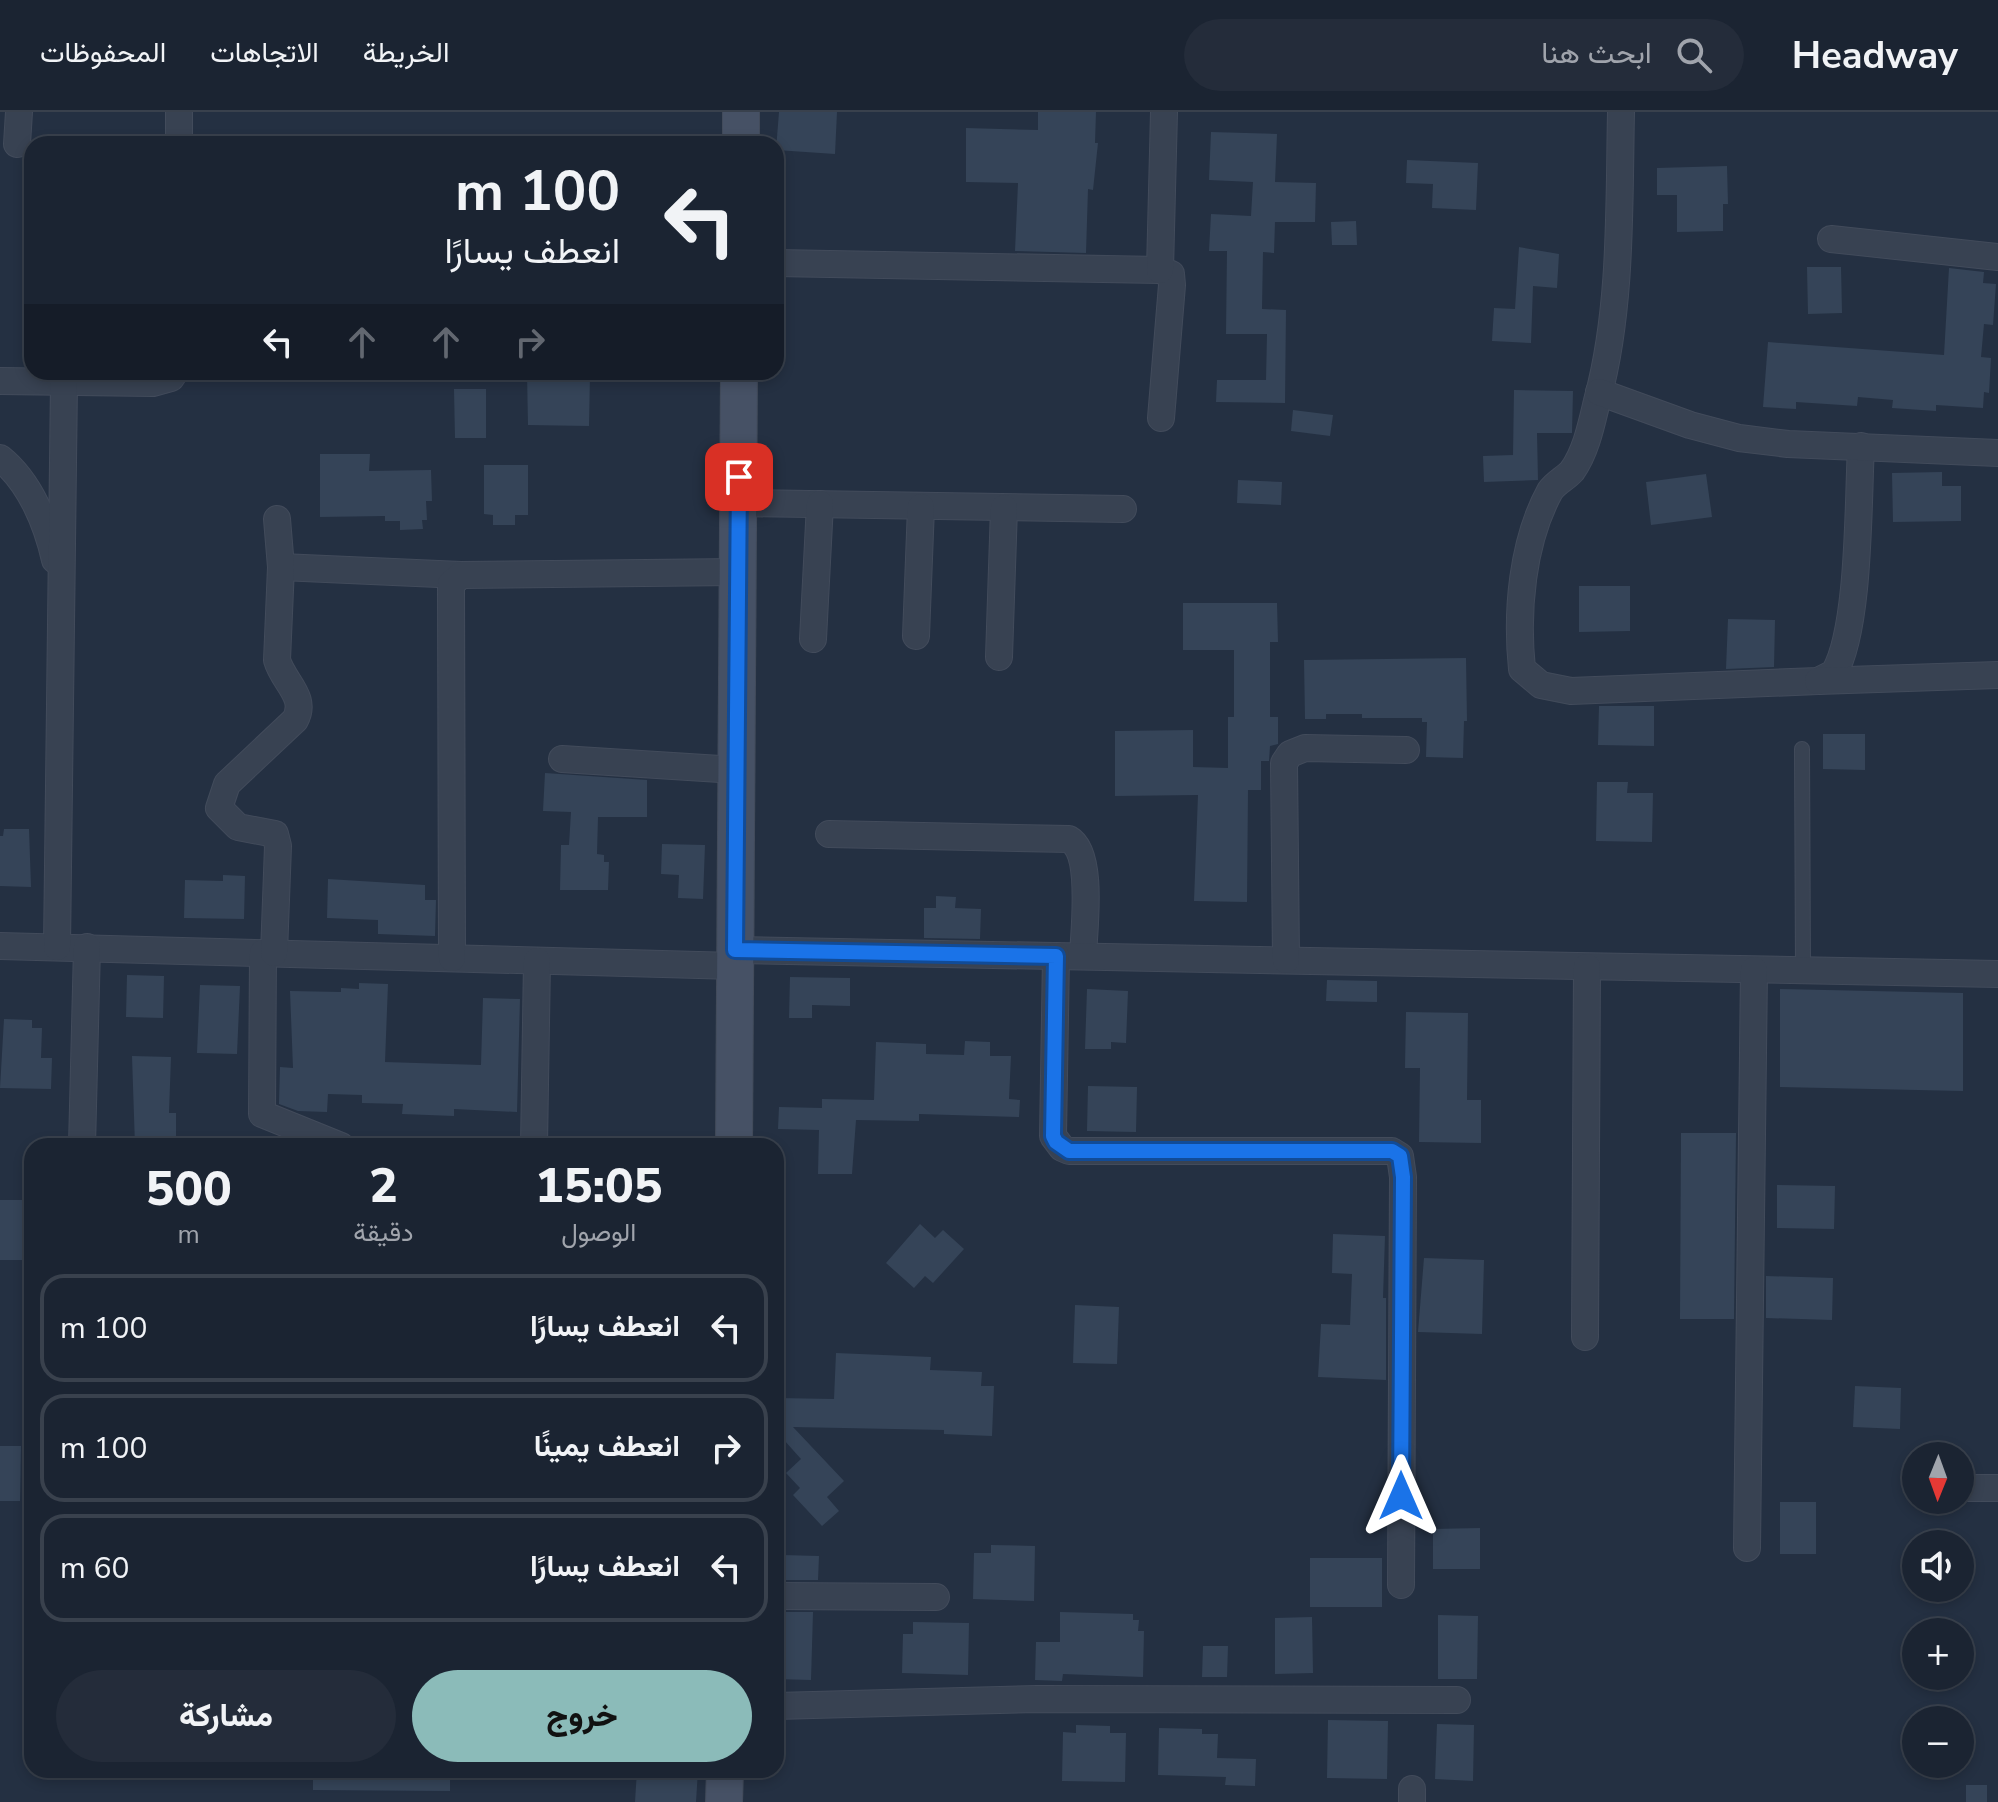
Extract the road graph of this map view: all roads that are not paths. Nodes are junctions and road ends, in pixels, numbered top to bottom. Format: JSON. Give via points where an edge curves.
{"nodes":[{"id":1,"x":19,"y":112,"type":"edge"},
{"id":2,"x":179,"y":112,"type":"edge"},
{"id":3,"x":741,"y":112,"type":"edge"},
{"id":4,"x":1164,"y":112,"type":"edge"},
{"id":5,"x":1621,"y":112,"type":"edge"},
{"id":6,"x":179,"y":136,"type":"edge"},
{"id":7,"x":741,"y":136,"type":"edge"},
{"id":8,"x":17,"y":144,"type":"dead end"},
{"id":9,"x":1831,"y":239,"type":"dead end"},
{"id":10,"x":1998,"y":257,"type":"edge"},
{"id":11,"x":784,"y":263,"type":"edge"},
{"id":12,"x":1160,"y":270,"type":"junction"},
{"id":13,"x":164,"y":380,"type":"edge"},
{"id":14,"x":739,"y":380,"type":"edge"},
{"id":15,"x":0,"y":381,"type":"edge"},
{"id":16,"x":64,"y":382,"type":"junction"},
{"id":17,"x":1599,"y":392,"type":"junction"},
{"id":18,"x":1161,"y":418,"type":"dead end"},
{"id":19,"x":1861,"y":446,"type":"junction"},
{"id":20,"x":1998,"y":453,"type":"edge"},
{"id":21,"x":0,"y":458,"type":"edge"},
{"id":22,"x":739,"y":503,"type":"junction"},
{"id":23,"x":820,"y":504,"type":"junction"},
{"id":24,"x":921,"y":507,"type":"junction"},
{"id":25,"x":1004,"y":508,"type":"junction"},
{"id":26,"x":1123,"y":509,"type":"dead end"},
{"id":27,"x":277,"y":519,"type":"dead end"},
{"id":28,"x":281,"y":567,"type":"junction"},
{"id":29,"x":736,"y":572,"type":"junction"},
{"id":30,"x":461,"y":575,"type":"junction"},
{"id":31,"x":62,"y":591,"type":"junction"},
{"id":32,"x":916,"y":636,"type":"dead end"},
{"id":33,"x":813,"y":639,"type":"dead end"},
{"id":34,"x":999,"y":657,"type":"dead end"},
{"id":35,"x":1998,"y":675,"type":"edge"},
{"id":36,"x":1818,"y":681,"type":"junction"},
{"id":37,"x":1802,"y":749,"type":"dead end"},
{"id":38,"x":1406,"y":750,"type":"dead end"},
{"id":39,"x":562,"y":759,"type":"dead end"},
{"id":40,"x":736,"y":770,"type":"junction"},
{"id":41,"x":829,"y":834,"type":"dead end"},
{"id":42,"x":0,"y":946,"type":"edge"},
{"id":43,"x":57,"y":947,"type":"junction"},
{"id":44,"x":87,"y":947,"type":"junction"},
{"id":45,"x":268,"y":953,"type":"junction"},
{"id":46,"x":1056,"y":956,"type":"junction"},
{"id":47,"x":1083,"y":956,"type":"junction"},
{"id":48,"x":452,"y":958,"type":"junction"},
{"id":49,"x":735,"y":958,"type":"junction"},
{"id":50,"x":1286,"y":960,"type":"junction"},
{"id":51,"x":537,"y":961,"type":"junction"},
{"id":52,"x":1587,"y":967,"type":"junction"},
{"id":53,"x":1754,"y":970,"type":"junction"},
{"id":54,"x":1803,"y":971,"type":"junction"},
{"id":55,"x":1998,"y":974,"type":"edge"},
{"id":56,"x":82,"y":1138,"type":"edge"},
{"id":57,"x":321,"y":1138,"type":"edge"},
{"id":58,"x":534,"y":1138,"type":"edge"},
{"id":59,"x":734,"y":1138,"type":"edge"},
{"id":60,"x":1585,"y":1337,"type":"dead end"},
{"id":61,"x":1974,"y":1488,"type":"edge"},
{"id":62,"x":1998,"y":1488,"type":"edge"},
{"id":63,"x":1747,"y":1548,"type":"dead end"},
{"id":64,"x":1401,"y":1585,"type":"dead end"},
{"id":65,"x":784,"y":1596,"type":"edge"},
{"id":66,"x":936,"y":1597,"type":"dead end"},
{"id":67,"x":1457,"y":1700,"type":"dead end"},
{"id":68,"x":784,"y":1706,"type":"edge"},
{"id":69,"x":725,"y":1778,"type":"edge"},
{"id":70,"x":724,"y":1802,"type":"edge"}],
"edges":[{"from":1,"to":8,"type":"street"},
{"from":2,"to":6,"type":"street"},
{"from":3,"to":7,"type":"main road"},
{"from":4,"to":12,"type":"street"},
{"from":5,"to":17,"type":"street","via":[[1614,294]]},
{"from":9,"to":10,"type":"street"},
{"from":11,"to":12,"type":"street"},
{"from":12,"to":18,"type":"street","via":[[1171,274],[1172,285]]},
{"from":13,"to":16,"type":"street"},
{"from":14,"to":22,"type":"main road"},
{"from":15,"to":16,"type":"street"},
{"from":16,"to":31,"type":"street"},
{"from":17,"to":19,"type":"street","via":[[1739,438]]},
{"from":17,"to":36,"type":"street","via":[[1583,450],[1571,471],[1551,489],[1523,567],[1518,635],[1522,669],[1541,685],[1571,691]]},
{"from":19,"to":20,"type":"street"},
{"from":19,"to":36,"type":"street","via":[[1849,627],[1834,673]]},
{"from":21,"to":31,"type":"street","via":[[32,499],[52,547]]},
{"from":22,"to":23,"type":"street"},
{"from":22,"to":29,"type":"main road"},
{"from":23,"to":24,"type":"street"},
{"from":23,"to":33,"type":"street"},
{"from":24,"to":25,"type":"street"},
{"from":24,"to":32,"type":"street"},
{"from":25,"to":26,"type":"street"},
{"from":25,"to":34,"type":"street"},
{"from":27,"to":28,"type":"street"},
{"from":28,"to":30,"type":"street"},
{"from":28,"to":45,"type":"street","via":[[277,660],[299,699],[300,711],[227,784],[219,808],[238,827],[275,834]]},
{"from":29,"to":30,"type":"street"},
{"from":29,"to":40,"type":"main road"},
{"from":30,"to":48,"type":"street","via":[[451,584],[449,598]]},
{"from":31,"to":43,"type":"street"},
{"from":35,"to":36,"type":"street"},
{"from":37,"to":54,"type":"lane"},
{"from":38,"to":50,"type":"street","via":[[1305,748],[1284,763]]},
{"from":39,"to":40,"type":"street"},
{"from":40,"to":49,"type":"main road"},
{"from":41,"to":47,"type":"street","via":[[1069,839],[1079,847],[1085,868]]},
{"from":42,"to":43,"type":"street"},
{"from":43,"to":44,"type":"street"},
{"from":44,"to":45,"type":"street"},
{"from":44,"to":56,"type":"street"},
{"from":45,"to":48,"type":"street"},
{"from":45,"to":57,"type":"street","via":[[262,1114]]},
{"from":46,"to":47,"type":"street"},
{"from":46,"to":49,"type":"street"},
{"from":46,"to":64,"type":"street","via":[[1053,1136],[1062,1148],[1392,1151],[1400,1156]]},
{"from":47,"to":50,"type":"street"},
{"from":48,"to":51,"type":"street"},
{"from":49,"to":51,"type":"street"},
{"from":49,"to":59,"type":"main road"},
{"from":50,"to":52,"type":"street"},
{"from":51,"to":58,"type":"street"},
{"from":52,"to":53,"type":"street"},
{"from":52,"to":60,"type":"street"},
{"from":53,"to":54,"type":"street"},
{"from":53,"to":63,"type":"street"},
{"from":54,"to":55,"type":"street"},
{"from":61,"to":62,"type":"street"},
{"from":65,"to":66,"type":"street"},
{"from":67,"to":68,"type":"street","via":[[1037,1699]]},
{"from":69,"to":70,"type":"main road"}]}
